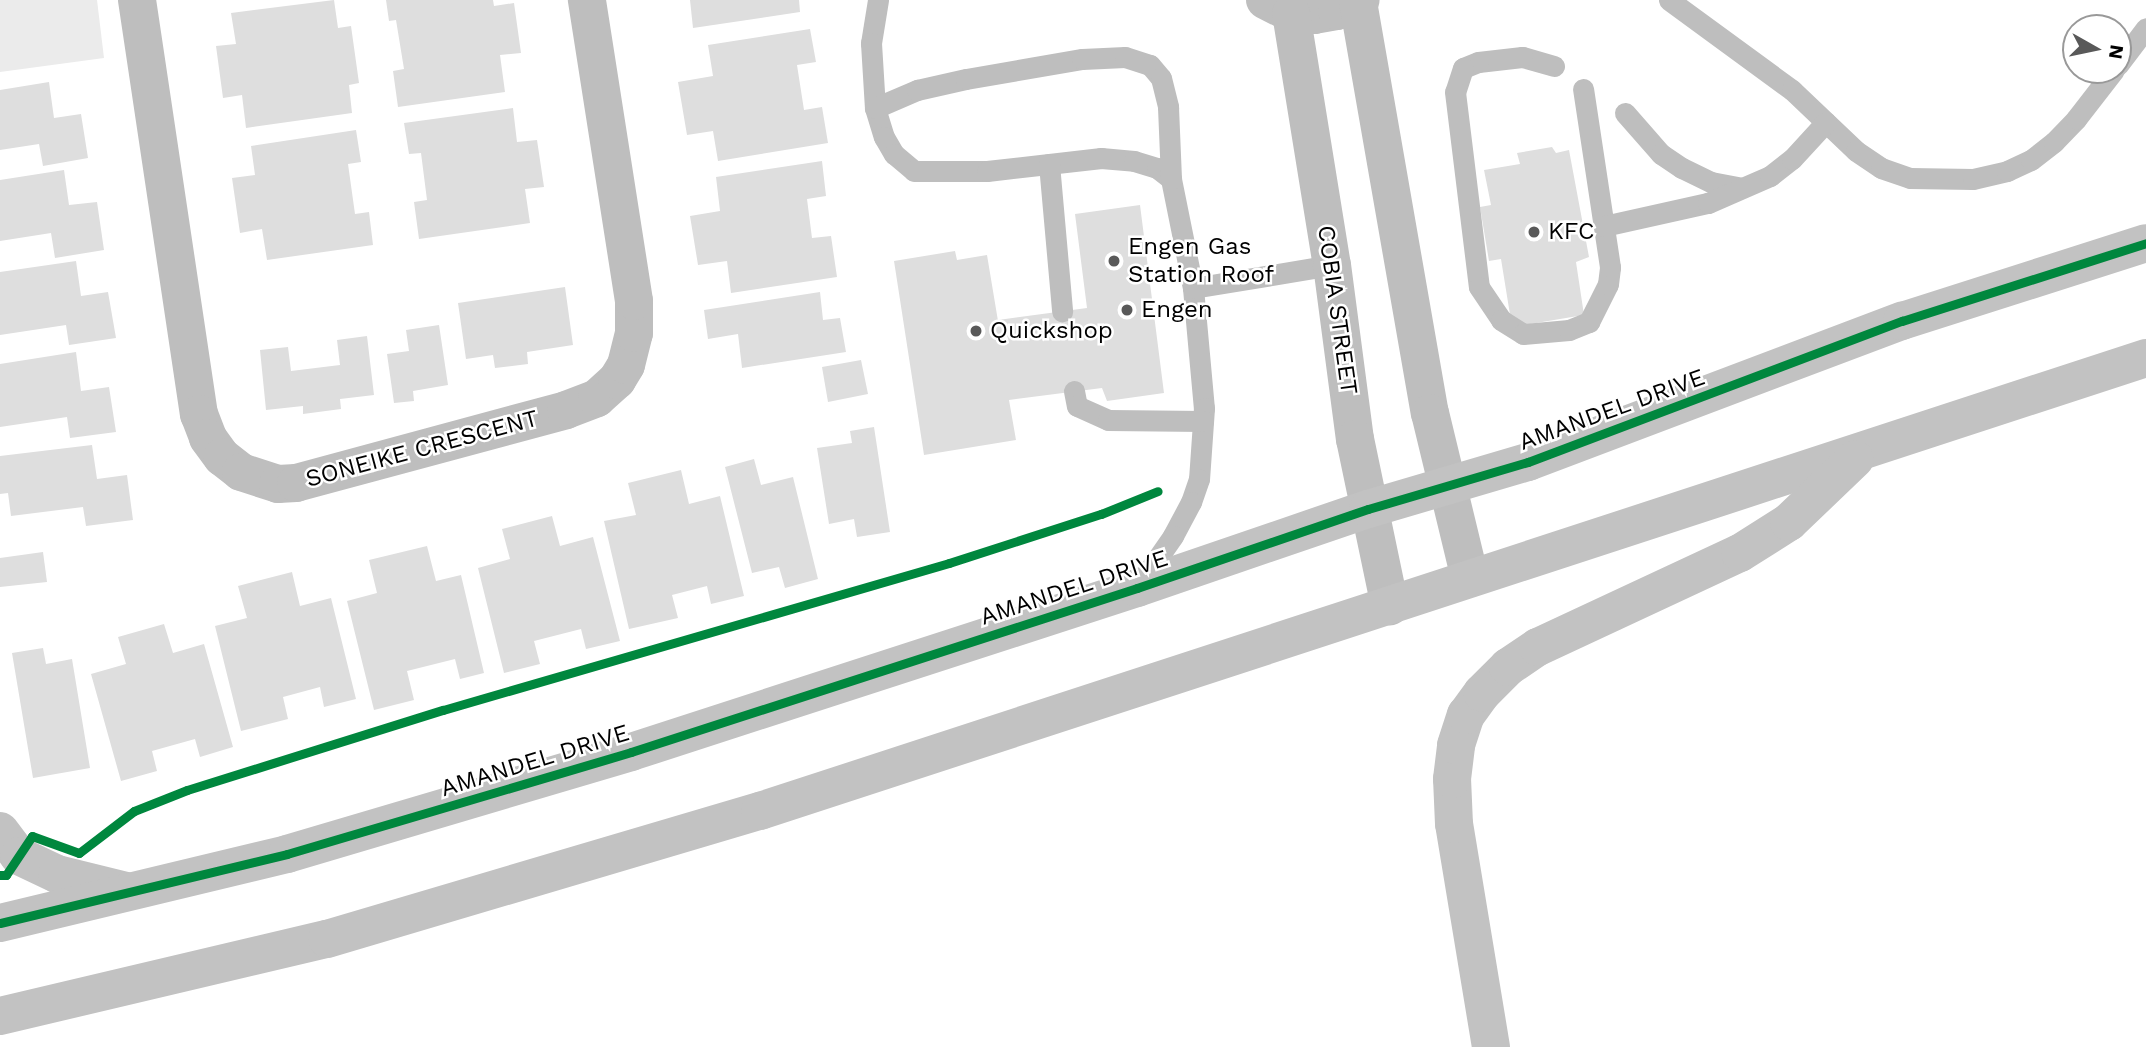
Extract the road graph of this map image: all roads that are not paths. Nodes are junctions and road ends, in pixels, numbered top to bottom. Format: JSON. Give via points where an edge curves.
{"nodes":[{"id":1,"x":137,"y":0,"type":"edge"},
{"id":2,"x":587,"y":0,"type":"edge"},
{"id":3,"x":878,"y":0,"type":"edge"},
{"id":4,"x":1669,"y":0,"type":"edge"},
{"id":5,"x":1359,"y":1,"type":"edge"},
{"id":6,"x":1278,"y":6,"type":"edge"},
{"id":7,"x":2146,"y":28,"type":"edge"},
{"id":8,"x":2132,"y":46,"type":"edge"},
{"id":9,"x":1554,"y":66,"type":"dead end"},
{"id":10,"x":2103,"y":84,"type":"edge"},
{"id":11,"x":1583,"y":89,"type":"dead end"},
{"id":12,"x":875,"y":108,"type":"junction"},
{"id":13,"x":1625,"y":113,"type":"dead end"},
{"id":14,"x":1826,"y":122,"type":"junction"},
{"id":15,"x":1049,"y":164,"type":"junction"},
{"id":16,"x":1171,"y":179,"type":"junction"},
{"id":17,"x":1741,"y":188,"type":"junction"},
{"id":18,"x":1604,"y":226,"type":"junction"},
{"id":19,"x":2146,"y":243,"type":"edge"},
{"id":20,"x":1332,"y":265,"type":"junction"},
{"id":21,"x":1194,"y":288,"type":"junction"},
{"id":22,"x":1062,"y":311,"type":"dead end"},
{"id":23,"x":2146,"y":358,"type":"edge"},
{"id":24,"x":1074,"y":391,"type":"dead end"},
{"id":25,"x":1203,"y":421,"type":"junction"},
{"id":26,"x":1861,"y":453,"type":"junction"},
{"id":27,"x":1446,"y":487,"type":"junction"},
{"id":28,"x":1368,"y":509,"type":"junction"},
{"id":29,"x":1470,"y":579,"type":"junction"},
{"id":30,"x":1137,"y":588,"type":"junction"},
{"id":31,"x":1390,"y":606,"type":"junction"},
{"id":32,"x":0,"y":831,"type":"edge"},
{"id":33,"x":132,"y":892,"type":"junction"},
{"id":34,"x":0,"y":923,"type":"edge"},
{"id":35,"x":0,"y":1016,"type":"edge"},
{"id":36,"x":1491,"y":1047,"type":"edge"}],
"edges":[{"from":1,"to":2,"type":"street","name":"SONEIKE CRESCENT","via":[[199,414],[222,457],[241,472],[278,484],[296,483],[566,410],[597,398],[617,380],[634,333],[634,301]]},
{"from":3,"to":12,"type":"lane","via":[[872,43]]},
{"from":4,"to":14,"type":"lane","via":[[1792,90]]},
{"from":5,"to":6,"type":"street","via":[[1314,15]]},
{"from":5,"to":27,"type":"street","via":[[1404,276]]},
{"from":6,"to":20,"type":"street","name":"COBIA STREET"},
{"from":7,"to":8,"type":"lane"},
{"from":9,"to":18,"type":"lane","via":[[1522,57],[1496,58],[1463,68],[1457,77],[1459,132],[1479,287],[1490,307],[1523,334],[1569,330],[1589,322],[1608,284]]},
{"from":10,"to":14,"type":"lane","via":[[2076,120],[2031,160],[1973,179],[1910,178],[1881,168]]},
{"from":11,"to":18,"type":"lane"},
{"from":12,"to":15,"type":"lane","via":[[884,138],[914,172]]},
{"from":12,"to":16,"type":"lane","via":[[916,90],[966,79],[1125,57],[1150,65],[1161,78],[1168,107]]},
{"from":13,"to":17,"type":"lane","via":[[1661,154],[1682,168],[1711,182]]},
{"from":14,"to":17,"type":"lane","via":[[1792,159],[1770,176]]},
{"from":15,"to":16,"type":"lane","via":[[1101,158],[1134,161],[1157,168]]},
{"from":15,"to":22,"type":"lane"},
{"from":16,"to":21,"type":"lane"},
{"from":17,"to":18,"type":"lane","via":[[1708,203]]},
{"from":19,"to":27,"type":"street","name":"AMANDEL DRIVE","via":[[1902,321],[1528,462]]},
{"from":20,"to":21,"type":"lane"},
{"from":20,"to":28,"type":"street","name":"COBIA STREET"},
{"from":21,"to":25,"type":"lane"},
{"from":23,"to":26,"type":"street"},
{"from":24,"to":25,"type":"lane","via":[[1077,406],[1108,420]]},
{"from":25,"to":30,"type":"lane","via":[[1199,478],[1191,502]]},
{"from":26,"to":29,"type":"street"},
{"from":26,"to":36,"type":"street","via":[[1789,522],[1740,553],[1538,647],[1508,667],[1466,715],[1452,779],[1454,824]]},
{"from":27,"to":28,"type":"street","name":"AMANDEL DRIVE"},
{"from":27,"to":29,"type":"street"},
{"from":28,"to":30,"type":"street","name":"AMANDEL DRIVE"},
{"from":28,"to":31,"type":"street","name":"COBIA STREET"},
{"from":29,"to":31,"type":"street"},
{"from":30,"to":33,"type":"street","name":"AMANDEL DRIVE","via":[[477,800]]},
{"from":31,"to":35,"type":"street","via":[[760,811],[393,920]]},
{"from":32,"to":33,"type":"street","via":[[19,856],[57,874]]},
{"from":33,"to":34,"type":"street","name":"AMANDEL DRIVE"}]}
